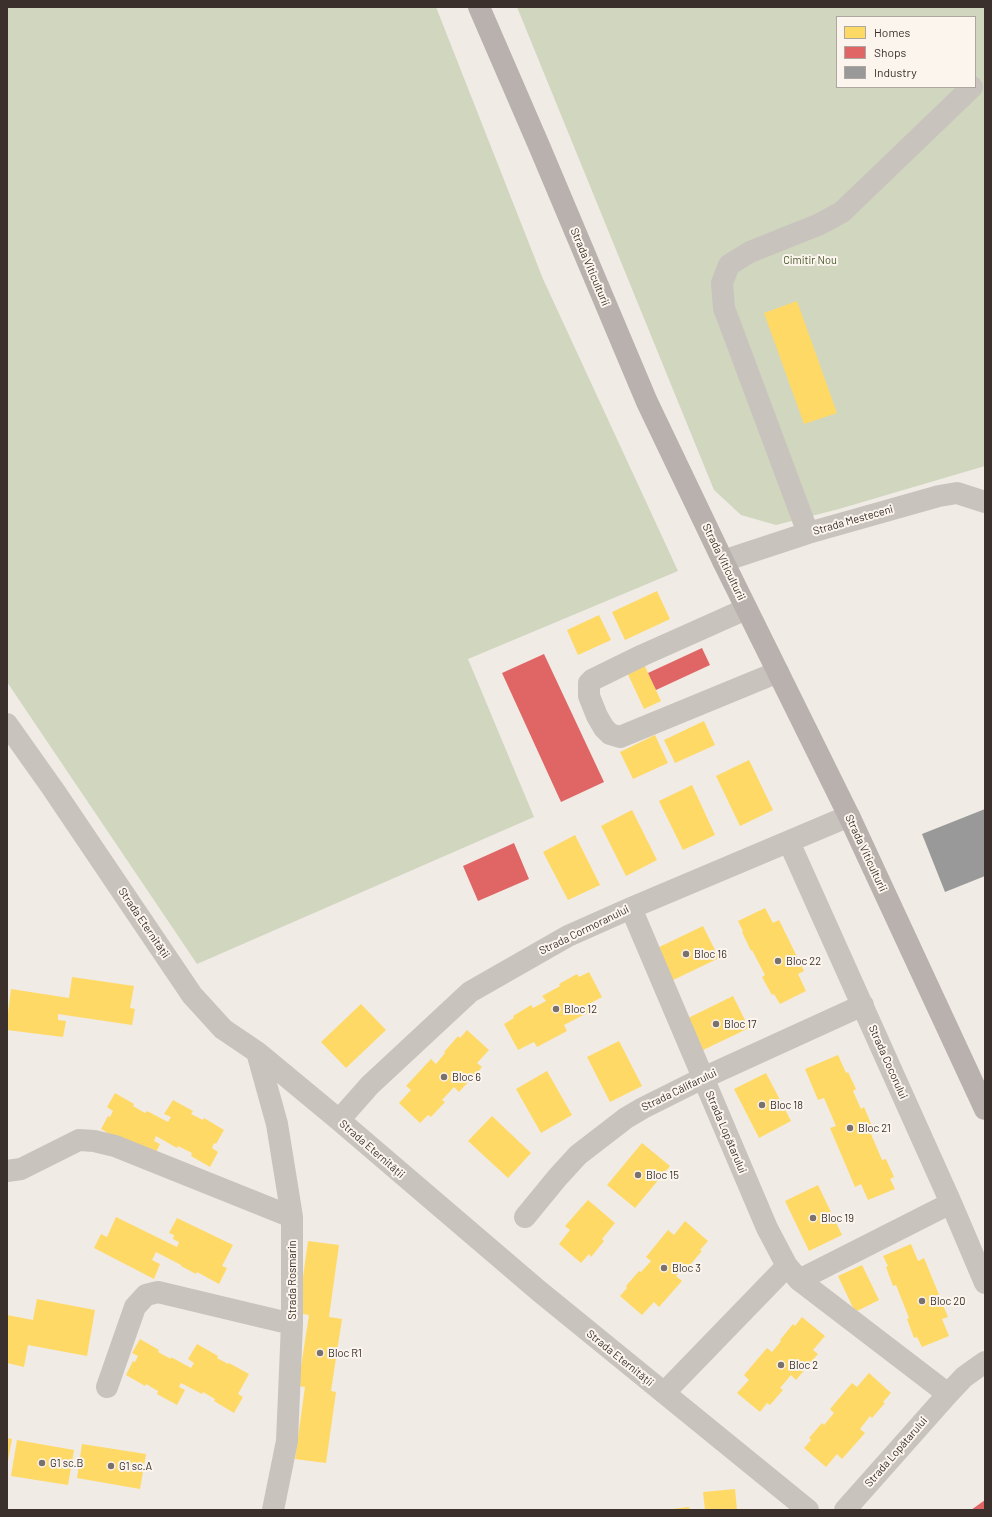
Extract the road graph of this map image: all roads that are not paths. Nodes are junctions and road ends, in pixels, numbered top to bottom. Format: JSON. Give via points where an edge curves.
{"nodes":[{"id":1,"x":479,"y":7,"type":"edge"},
{"id":2,"x":985,"y":75,"type":"edge"},
{"id":3,"x":976,"y":84,"type":"edge"},
{"id":4,"x":971,"y":88,"type":"edge"},
{"id":5,"x":985,"y":502,"type":"edge"},
{"id":6,"x":808,"y":533,"type":"junction"},
{"id":7,"x":723,"y":561,"type":"junction"},
{"id":8,"x":746,"y":609,"type":"junction"},
{"id":9,"x":778,"y":672,"type":"junction"},
{"id":10,"x":7,"y":724,"type":"edge"},
{"id":11,"x":849,"y":816,"type":"junction"},
{"id":12,"x":789,"y":842,"type":"junction"},
{"id":13,"x":631,"y":908,"type":"junction"},
{"id":14,"x":863,"y":1005,"type":"junction"},
{"id":15,"x":257,"y":1052,"type":"junction"},
{"id":16,"x":703,"y":1078,"type":"junction"},
{"id":17,"x":985,"y":1110,"type":"edge"},
{"id":18,"x":339,"y":1120,"type":"junction"},
{"id":19,"x":7,"y":1172,"type":"edge"},
{"id":20,"x":952,"y":1203,"type":"junction"},
{"id":21,"x":292,"y":1217,"type":"junction"},
{"id":22,"x":526,"y":1218,"type":"dead end"},
{"id":23,"x":793,"y":1273,"type":"junction"},
{"id":24,"x":985,"y":1283,"type":"edge"},
{"id":25,"x":292,"y":1324,"type":"junction"},
{"id":26,"x":985,"y":1362,"type":"edge"},
{"id":27,"x":107,"y":1387,"type":"dead end"},
{"id":28,"x":664,"y":1394,"type":"junction"},
{"id":29,"x":948,"y":1394,"type":"junction"},
{"id":30,"x":273,"y":1510,"type":"edge"},
{"id":31,"x":808,"y":1510,"type":"edge"},
{"id":32,"x":845,"y":1510,"type":"edge"}],
"edges":[{"from":1,"to":7,"type":"main road","name":"Strada Viticulturii","via":[[647,402]]},
{"from":2,"to":3,"type":"street"},
{"from":4,"to":6,"type":"street","via":[[842,212],[820,224],[750,252],[729,265],[722,283],[724,308]]},
{"from":5,"to":6,"type":"street","name":"Strada Mesteceni","via":[[957,493],[939,496]]},
{"from":6,"to":7,"type":"street","name":"Strada Mesteceni"},
{"from":7,"to":8,"type":"main road","name":"Strada Viticulturii"},
{"from":8,"to":9,"type":"main road","name":"Strada Viticulturii"},
{"from":8,"to":9,"type":"street","via":[[592,680],[589,696],[596,716],[610,734],[620,737]]},
{"from":9,"to":11,"type":"main road","name":"Strada Viticulturii"},
{"from":10,"to":15,"type":"street","name":"Strada Eternității","via":[[192,995],[223,1029]]},
{"from":11,"to":12,"type":"street","name":"Strada Cormoranului"},
{"from":11,"to":17,"type":"main road","name":"Strada Viticulturii"},
{"from":12,"to":13,"type":"street","name":"Strada Cormoranului"},
{"from":12,"to":14,"type":"street","name":"Strada Cocorului"},
{"from":13,"to":16,"type":"street","name":"Strada Lopătarului"},
{"from":13,"to":18,"type":"street","name":"Strada Cormoranului","via":[[568,936],[470,992],[370,1085]]},
{"from":14,"to":16,"type":"street","name":"Strada Călifarului"},
{"from":14,"to":20,"type":"street","name":"Strada Cocorului"},
{"from":15,"to":18,"type":"street","name":"Strada Eternității"},
{"from":15,"to":21,"type":"street","name":"Strada Rosmarin","via":[[277,1124]]},
{"from":16,"to":22,"type":"street","name":"Strada Călifarului","via":[[642,1108],[578,1155]]},
{"from":16,"to":23,"type":"street","name":"Strada Lopătarului","via":[[767,1228]]},
{"from":18,"to":28,"type":"street","name":"Strada Eternității"},
{"from":19,"to":21,"type":"street","via":[[21,1169],[79,1140],[94,1141],[115,1146]]},
{"from":20,"to":23,"type":"street"},
{"from":20,"to":24,"type":"street","name":"Strada Cocorului"},
{"from":21,"to":25,"type":"street","name":"Strada Rosmarin"},
{"from":23,"to":28,"type":"street"},
{"from":23,"to":29,"type":"street","name":"Strada Lopătarului"},
{"from":25,"to":27,"type":"street","via":[[158,1292],[146,1295],[135,1307]]},
{"from":25,"to":30,"type":"street","name":"Strada Rosmarin","via":[[287,1441]]},
{"from":26,"to":29,"type":"street","name":"Strada Lopătarului","via":[[964,1377]]},
{"from":28,"to":31,"type":"street","name":"Strada Eternității"},
{"from":29,"to":32,"type":"street","name":"Strada Lopătarului"}]}
